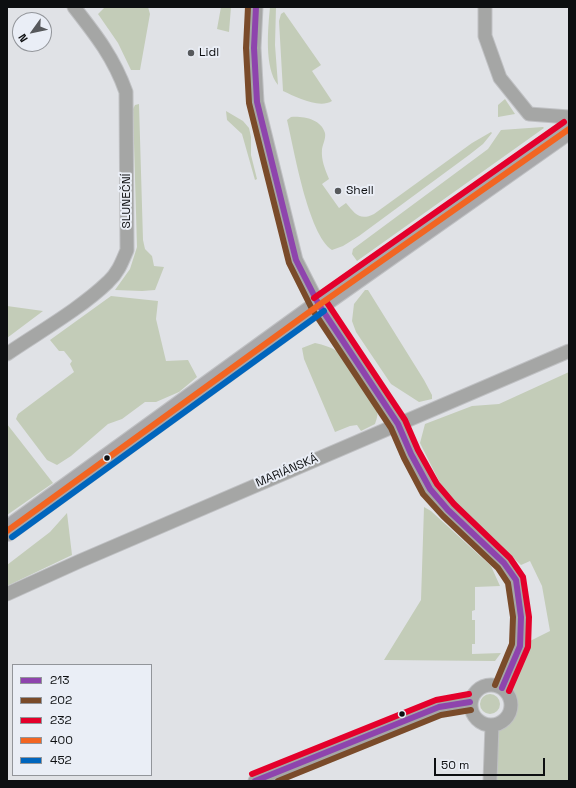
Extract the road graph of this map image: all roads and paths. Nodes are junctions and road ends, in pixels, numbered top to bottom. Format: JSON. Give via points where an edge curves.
{"nodes":[{"id":1,"x":74,"y":7,"type":"edge"},
{"id":2,"x":256,"y":7,"type":"edge"},
{"id":3,"x":485,"y":7,"type":"edge"},
{"id":4,"x":569,"y":116,"type":"edge"},
{"id":5,"x":569,"y":128,"type":"edge"},
{"id":6,"x":319,"y":305,"type":"junction"},
{"id":7,"x":569,"y":351,"type":"edge"},
{"id":8,"x":7,"y":354,"type":"edge"},
{"id":9,"x":398,"y":424,"type":"junction"},
{"id":10,"x":7,"y":531,"type":"edge"},
{"id":11,"x":7,"y":594,"type":"edge"},
{"id":12,"x":502,"y":688,"type":"junction"},
{"id":13,"x":470,"y":702,"type":"junction"},
{"id":14,"x":492,"y":725,"type":"junction"},
{"id":15,"x":255,"y":781,"type":"edge"},
{"id":16,"x":490,"y":781,"type":"edge"}],
"edges":[{"from":1,"to":8,"type":"street","name":"SLUNEČNÍ","via":[[100,39],[118,71],[126,92],[127,250],[120,268],[109,282]]},
{"from":2,"to":6,"type":"street","via":[[254,48],[257,102],[296,260]]},
{"from":3,"to":4,"type":"street","via":[[485,36],[500,78],[529,114]]},
{"from":5,"to":6,"type":"main road"},
{"from":6,"to":9,"type":"street"},
{"from":6,"to":10,"type":"main road"},
{"from":7,"to":9,"type":"street","name":"MARIÁNSKÁ"},
{"from":9,"to":11,"type":"street","name":"MARIÁNSKÁ"},
{"from":9,"to":12,"type":"street","via":[[430,489],[448,510],[504,563],[516,580],[521,617],[520,646]]},
{"from":12,"to":13,"type":"street","via":[[495,685],[479,688]]},
{"from":12,"to":14,"type":"street","via":[[510,698],[510,711],[504,721]]},
{"from":13,"to":14,"type":"street","via":[[471,709],[479,721],[485,725]]},
{"from":13,"to":15,"type":"street","via":[[439,707]]},
{"from":14,"to":16,"type":"street"}]}
